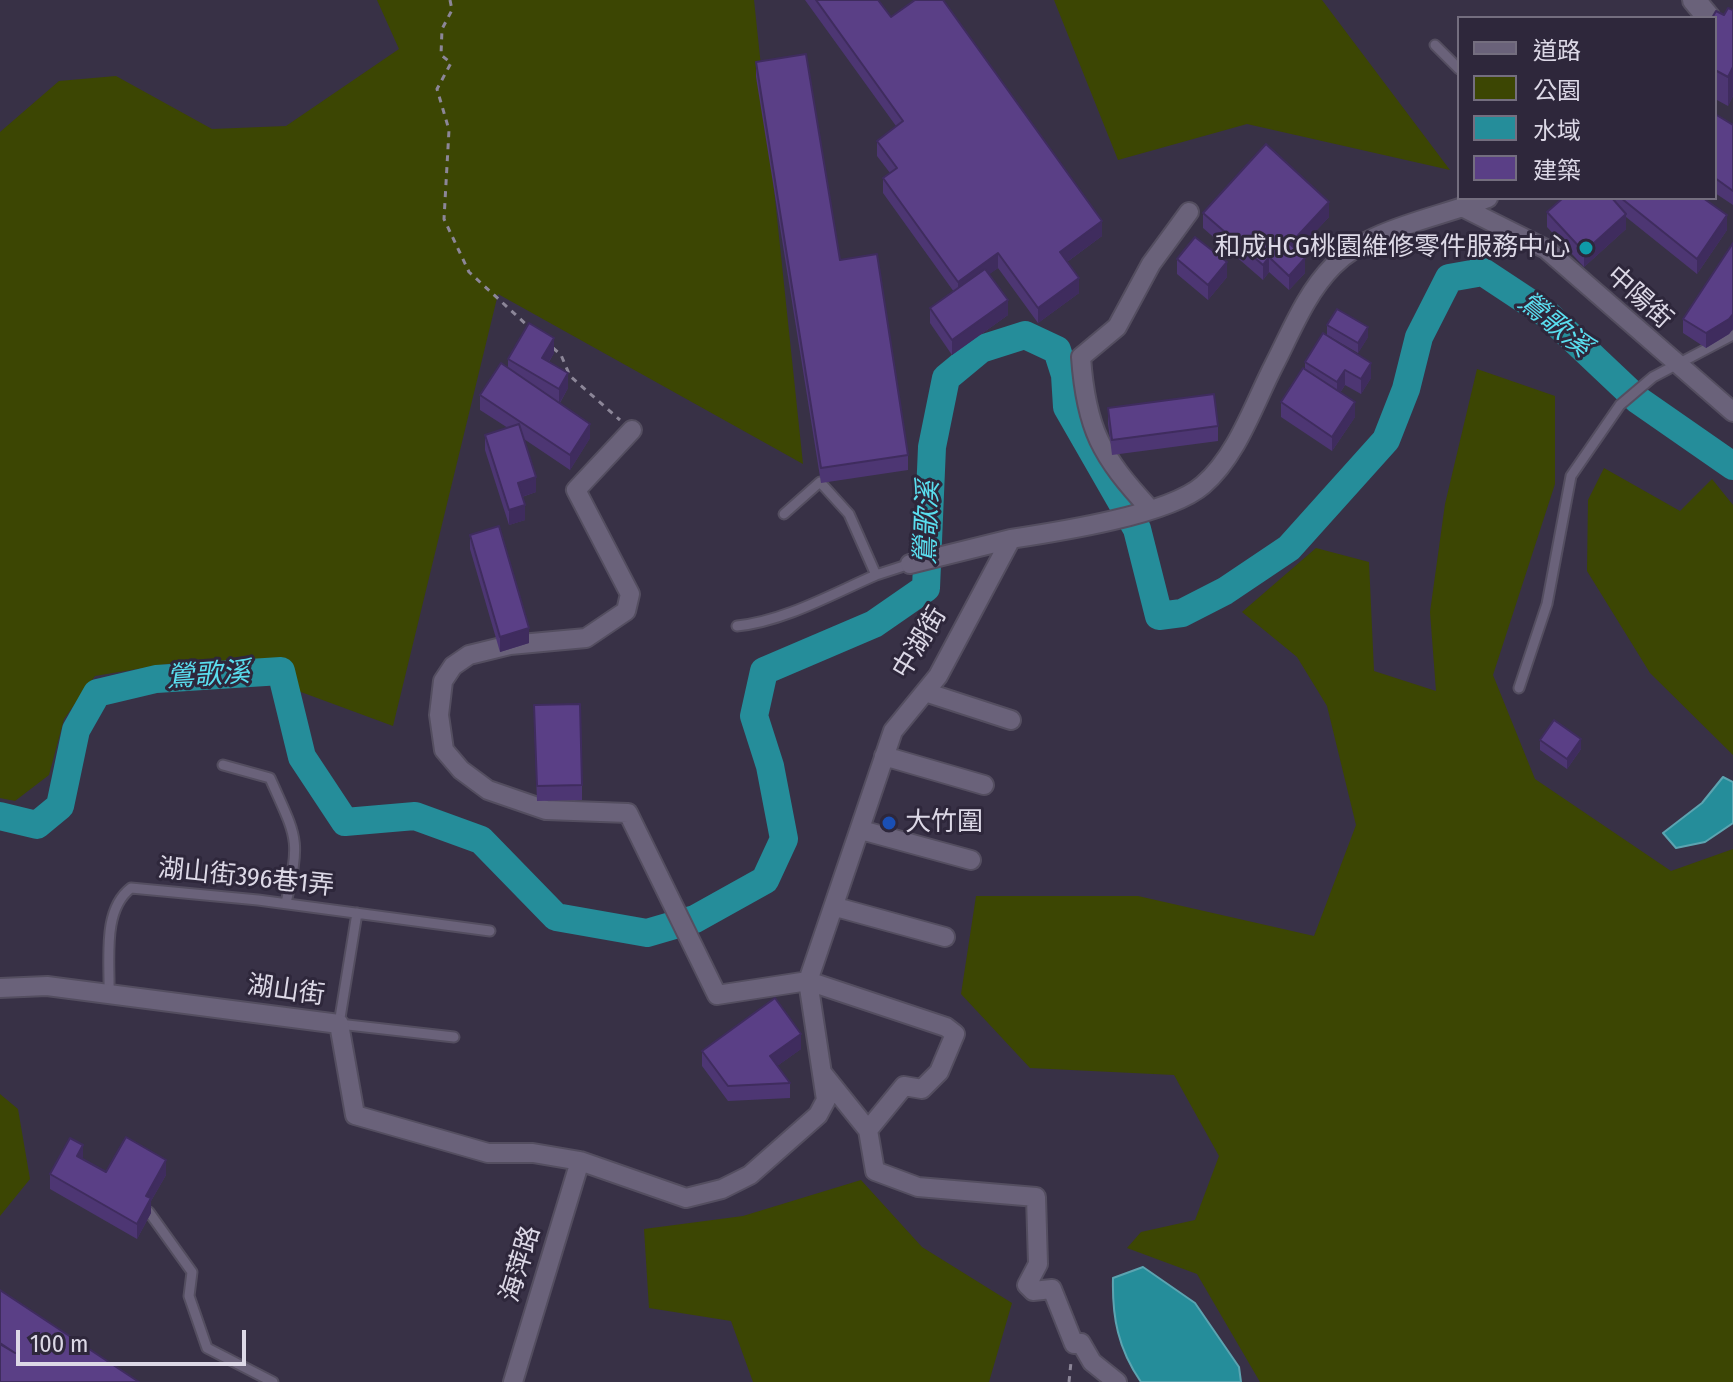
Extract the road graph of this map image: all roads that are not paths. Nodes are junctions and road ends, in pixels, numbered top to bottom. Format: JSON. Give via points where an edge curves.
{"nodes":[{"id":1,"x":1435,"y":45,"type":"dead end"},
{"id":2,"x":1457,"y":67,"type":"edge"},
{"id":3,"x":1483,"y":200,"type":"edge"},
{"id":4,"x":1464,"y":208,"type":"junction"},
{"id":5,"x":1189,"y":212,"type":"dead end"},
{"id":6,"x":1733,"y":335,"type":"edge"},
{"id":7,"x":1675,"y":365,"type":"junction"},
{"id":8,"x":1733,"y":412,"type":"edge"},
{"id":9,"x":632,"y":430,"type":"road end"},
{"id":10,"x":1144,"y":510,"type":"junction"},
{"id":11,"x":784,"y":514,"type":"dead end"},
{"id":12,"x":1011,"y":539,"type":"junction"},
{"id":13,"x":910,"y":564,"type":"joint"},
{"id":14,"x":876,"y":575,"type":"junction"},
{"id":15,"x":737,"y":626,"type":"dead end"},
{"id":16,"x":1519,"y":688,"type":"dead end"},
{"id":17,"x":925,"y":692,"type":"junction"},
{"id":18,"x":1011,"y":720,"type":"dead end"},
{"id":19,"x":884,"y":756,"type":"junction"},
{"id":20,"x":223,"y":765,"type":"dead end"},
{"id":21,"x":984,"y":785,"type":"dead end"},
{"id":22,"x":861,"y":830,"type":"junction"},
{"id":23,"x":971,"y":860,"type":"dead end"},
{"id":24,"x":286,"y":903,"type":"junction"},
{"id":25,"x":836,"y":907,"type":"junction"},
{"id":26,"x":357,"y":913,"type":"junction"},
{"id":27,"x":490,"y":931,"type":"dead end"},
{"id":28,"x":945,"y":937,"type":"dead end"},
{"id":29,"x":808,"y":981,"type":"junction"},
{"id":30,"x":0,"y":988,"type":"edge"},
{"id":31,"x":109,"y":994,"type":"junction"},
{"id":32,"x":339,"y":1024,"type":"junction"},
{"id":33,"x":454,"y":1037,"type":"dead end"},
{"id":34,"x":823,"y":1074,"type":"junction"},
{"id":35,"x":868,"y":1130,"type":"junction"},
{"id":36,"x":580,"y":1161,"type":"junction"},
{"id":37,"x":149,"y":1212,"type":"edge"},
{"id":38,"x":273,"y":1382,"type":"edge"},
{"id":39,"x":513,"y":1382,"type":"edge"},
{"id":40,"x":1117,"y":1382,"type":"edge"}],
"edges":[{"from":1,"to":2,"type":"lane"},
{"from":3,"to":4,"type":"street"},
{"from":4,"to":7,"type":"street","name":"中陽街","via":[[1546,249]]},
{"from":4,"to":10,"type":"street","via":[[1393,231],[1333,265],[1307,301],[1229,453],[1203,485]]},
{"from":5,"to":10,"type":"street","via":[[1151,264],[1117,327],[1081,357],[1086,408],[1098,440]]},
{"from":6,"to":7,"type":"lane"},
{"from":7,"to":8,"type":"street","name":"中陽街"},
{"from":7,"to":16,"type":"lane","via":[[1620,405],[1571,476],[1547,604]]},
{"from":9,"to":29,"type":"street","via":[[576,490],[630,594],[626,611],[586,638],[510,645],[469,655],[453,666],[443,681],[439,715],[444,750],[488,790],[546,810],[628,813],[717,995]]},
{"from":10,"to":12,"type":"street"},
{"from":11,"to":14,"type":"lane","via":[[820,482],[849,514]]},
{"from":12,"to":13,"type":"street"},
{"from":12,"to":17,"type":"street","name":"中湖街"},
{"from":13,"to":14,"type":"lane"},
{"from":14,"to":15,"type":"lane","via":[[827,600]]},
{"from":17,"to":18,"type":"street"},
{"from":17,"to":19,"type":"street","name":"中湖街","via":[[893,731]]},
{"from":19,"to":21,"type":"street"},
{"from":19,"to":22,"type":"street","name":"中湖街"},
{"from":20,"to":24,"type":"lane","via":[[270,778],[297,838]]},
{"from":22,"to":23,"type":"street"},
{"from":22,"to":25,"type":"street","name":"中湖街"},
{"from":24,"to":26,"type":"lane","name":"湖山街396巷1弄"},
{"from":24,"to":31,"type":"lane","name":"湖山街396巷1弄","via":[[131,888],[118,898],[110,929]]},
{"from":25,"to":28,"type":"street"},
{"from":25,"to":29,"type":"street","name":"中湖街"},
{"from":26,"to":27,"type":"lane","name":"湖山街396巷1弄"},
{"from":26,"to":32,"type":"lane"},
{"from":29,"to":34,"type":"street","name":"中湖街"},
{"from":29,"to":35,"type":"street","via":[[955,1034],[939,1072],[922,1089],[904,1086]]},
{"from":30,"to":31,"type":"street","name":"湖山街","via":[[47,986]]},
{"from":31,"to":32,"type":"street","name":"湖山街"},
{"from":32,"to":33,"type":"lane"},
{"from":32,"to":36,"type":"street","name":"湖山街","via":[[355,1115],[488,1153]]},
{"from":34,"to":35,"type":"street"},
{"from":34,"to":36,"type":"street","name":"中湖街","via":[[826,1100],[818,1115],[750,1175],[722,1189],[686,1198]]},
{"from":35,"to":40,"type":"street","via":[[875,1171],[918,1187],[1036,1197],[1038,1264],[1027,1285],[1033,1291],[1052,1289],[1074,1344],[1081,1343],[1092,1362]]},
{"from":36,"to":39,"type":"street","name":"海萍路"},
{"from":37,"to":38,"type":"lane","via":[[192,1272],[189,1296],[207,1348]]}]}
